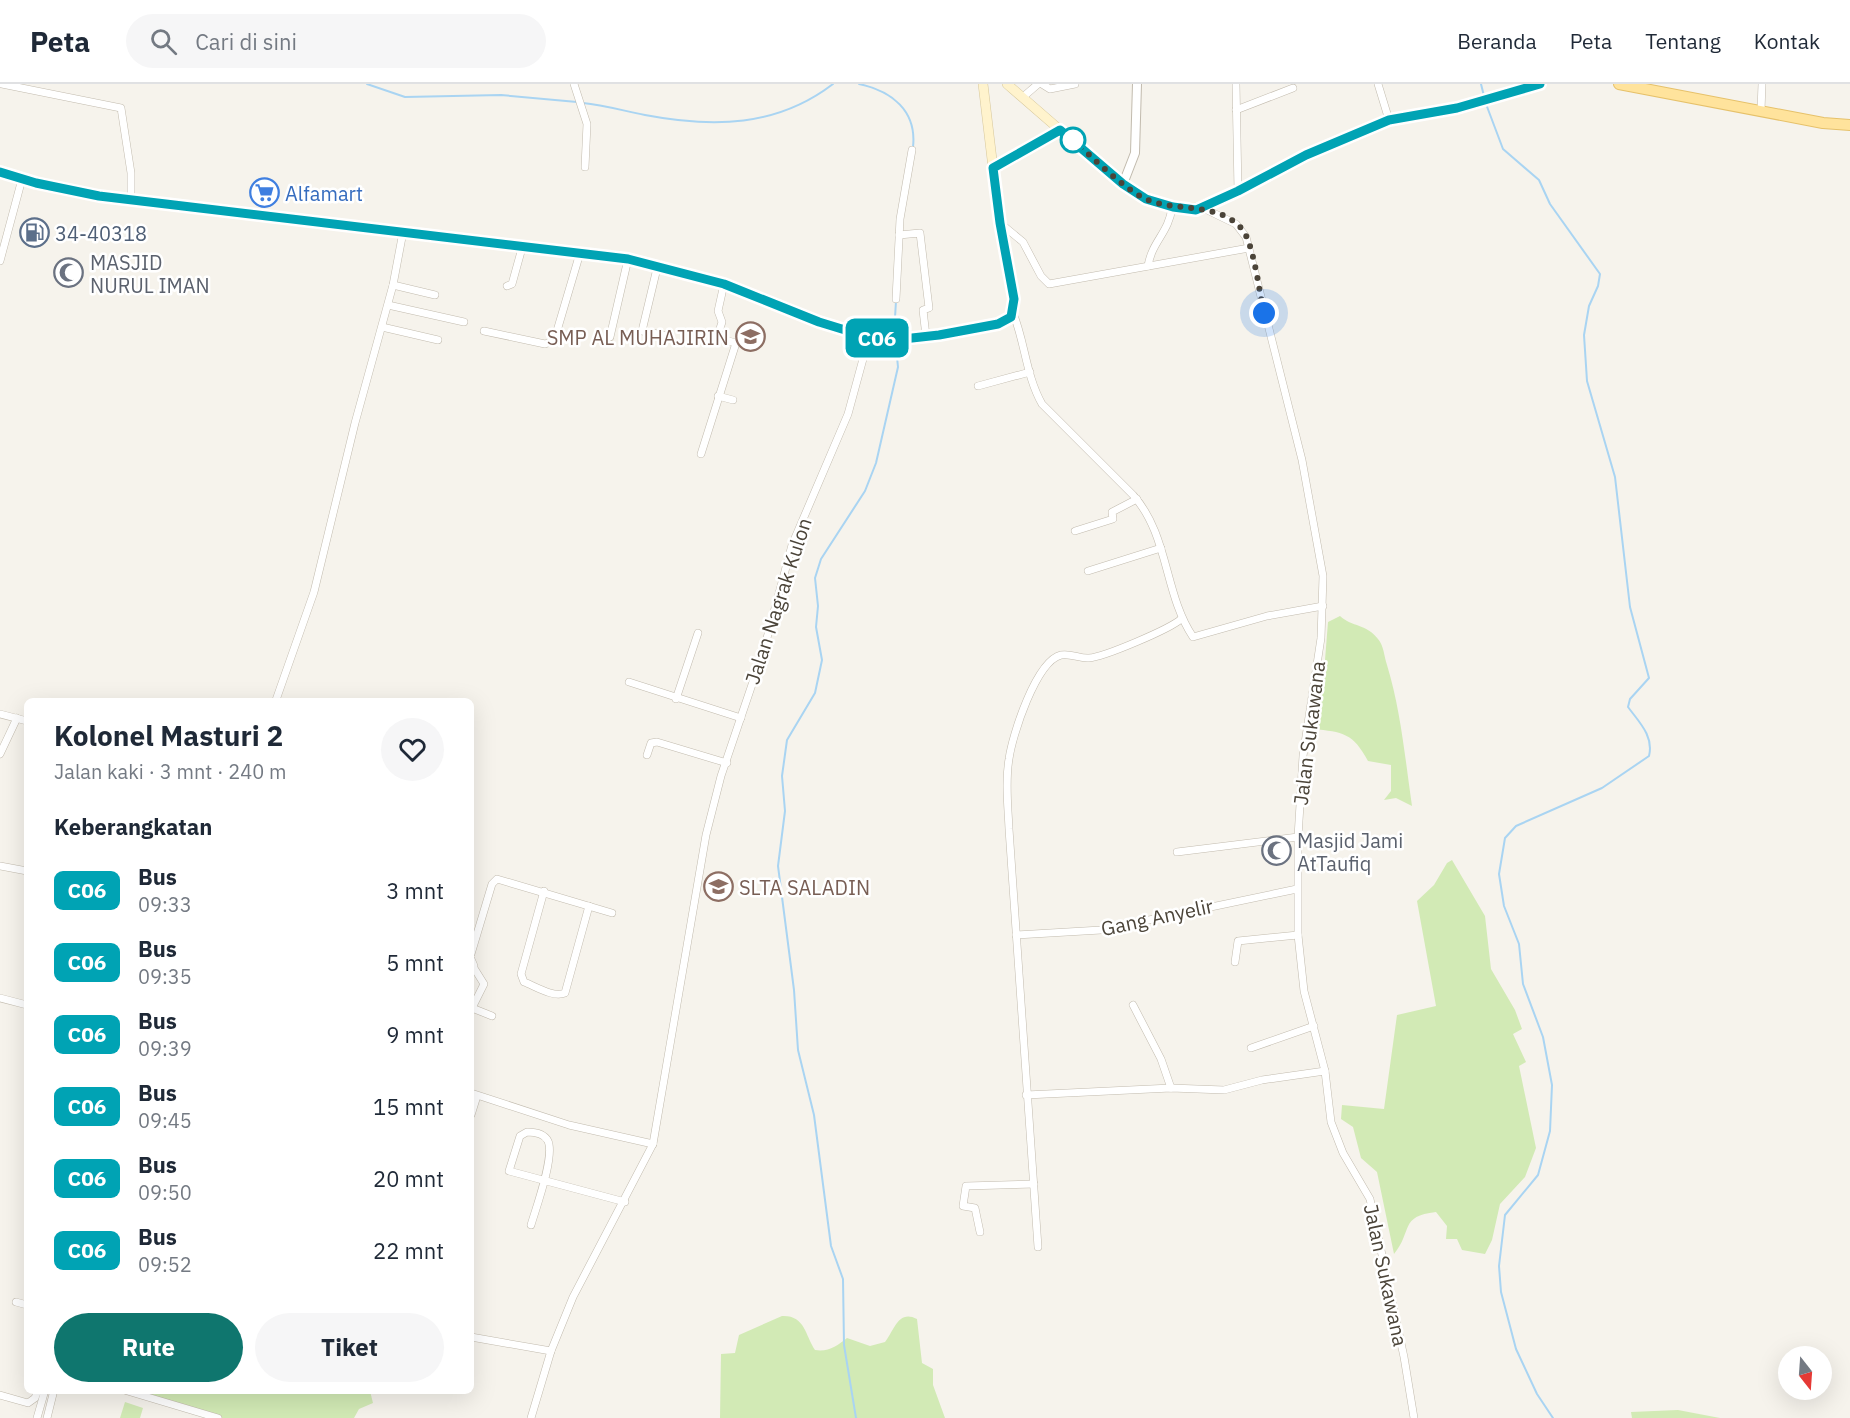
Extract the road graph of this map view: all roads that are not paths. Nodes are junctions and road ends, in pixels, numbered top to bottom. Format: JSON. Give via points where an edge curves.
{"nodes":[{"id":1,"x":2,"y":84,"type":"edge"},
{"id":2,"x":574,"y":84,"type":"edge"},
{"id":3,"x":983,"y":84,"type":"edge"},
{"id":4,"x":1007,"y":84,"type":"edge"},
{"id":5,"x":1038,"y":84,"type":"edge"},
{"id":6,"x":1042,"y":84,"type":"edge"},
{"id":7,"x":1075,"y":84,"type":"edge"},
{"id":8,"x":1137,"y":84,"type":"edge"},
{"id":9,"x":1236,"y":84,"type":"edge"},
{"id":10,"x":1378,"y":84,"type":"edge"},
{"id":11,"x":1540,"y":84,"type":"edge"},
{"id":12,"x":1618,"y":84,"type":"edge"},
{"id":13,"x":1762,"y":84,"type":"edge"},
{"id":14,"x":1528,"y":85,"type":"edge"},
{"id":15,"x":1651,"y":86,"type":"edge"},
{"id":16,"x":1293,"y":88,"type":"dead end"},
{"id":17,"x":1023,"y":97,"type":"junction"},
{"id":18,"x":1236,"y":110,"type":"junction"},
{"id":19,"x":1761,"y":110,"type":"junction"},
{"id":20,"x":1389,"y":120,"type":"junction"},
{"id":21,"x":1850,"y":125,"type":"edge"},
{"id":22,"x":1060,"y":130,"type":"junction"},
{"id":23,"x":912,"y":150,"type":"dead end"},
{"id":24,"x":585,"y":167,"type":"dead end"},
{"id":25,"x":993,"y":168,"type":"junction"},
{"id":26,"x":0,"y":172,"type":"edge"},
{"id":27,"x":22,"y":179,"type":"junction"},
{"id":28,"x":1123,"y":184,"type":"junction"},
{"id":29,"x":1238,"y":191,"type":"junction"},
{"id":30,"x":131,"y":200,"type":"junction"},
{"id":31,"x":1173,"y":207,"type":"junction"},
{"id":32,"x":1203,"y":208,"type":"junction"},
{"id":33,"x":1000,"y":223,"type":"junction"},
{"id":34,"x":403,"y":232,"type":"junction"},
{"id":35,"x":900,"y":235,"type":"junction"},
{"id":36,"x":522,"y":248,"type":"junction"},
{"id":37,"x":1249,"y":248,"type":"junction"},
{"id":38,"x":580,"y":254,"type":"junction"},
{"id":39,"x":628,"y":259,"type":"junction"},
{"id":40,"x":0,"y":261,"type":"edge"},
{"id":41,"x":657,"y":264,"type":"junction"},
{"id":42,"x":1148,"y":267,"type":"junction"},
{"id":43,"x":724,"y":284,"type":"junction"},
{"id":44,"x":393,"y":285,"type":"junction"},
{"id":45,"x":507,"y":286,"type":"dead end"},
{"id":46,"x":435,"y":295,"type":"dead end"},
{"id":47,"x":897,"y":299,"type":"dead end"},
{"id":48,"x":388,"y":305,"type":"junction"},
{"id":49,"x":1013,"y":313,"type":"junction"},
{"id":50,"x":464,"y":322,"type":"dead end"},
{"id":51,"x":382,"y":327,"type":"junction"},
{"id":52,"x":484,"y":331,"type":"dead end"},
{"id":53,"x":668,"y":336,"type":"dead end"},
{"id":54,"x":926,"y":336,"type":"junction"},
{"id":55,"x":610,"y":337,"type":"dead end"},
{"id":56,"x":868,"y":337,"type":"junction"},
{"id":57,"x":438,"y":340,"type":"dead end"},
{"id":58,"x":1030,"y":372,"type":"junction"},
{"id":59,"x":978,"y":386,"type":"dead end"},
{"id":60,"x":718,"y":396,"type":"junction"},
{"id":61,"x":734,"y":400,"type":"dead end"},
{"id":62,"x":701,"y":453,"type":"dead end"},
{"id":63,"x":1137,"y":499,"type":"junction"},
{"id":64,"x":1075,"y":531,"type":"dead end"},
{"id":65,"x":1161,"y":548,"type":"junction"},
{"id":66,"x":1088,"y":570,"type":"dead end"},
{"id":67,"x":1323,"y":606,"type":"junction"},
{"id":68,"x":1181,"y":619,"type":"junction"},
{"id":69,"x":698,"y":633,"type":"dead end"},
{"id":70,"x":629,"y":682,"type":"dead end"},
{"id":71,"x":277,"y":698,"type":"edge"},
{"id":72,"x":676,"y":699,"type":"junction"},
{"id":73,"x":0,"y":714,"type":"edge"},
{"id":74,"x":17,"y":718,"type":"junction"},
{"id":75,"x":741,"y":718,"type":"junction"},
{"id":76,"x":24,"y":720,"type":"edge"},
{"id":77,"x":0,"y":754,"type":"edge"},
{"id":78,"x":647,"y":756,"type":"dead end"},
{"id":79,"x":727,"y":763,"type":"junction"},
{"id":80,"x":1298,"y":837,"type":"junction"},
{"id":81,"x":1177,"y":852,"type":"dead end"},
{"id":82,"x":0,"y":866,"type":"edge"},
{"id":83,"x":24,"y":870,"type":"edge"},
{"id":84,"x":1296,"y":889,"type":"junction"},
{"id":85,"x":544,"y":891,"type":"junction"},
{"id":86,"x":589,"y":906,"type":"junction"},
{"id":87,"x":612,"y":914,"type":"dead end"},
{"id":88,"x":1016,"y":935,"type":"junction"},
{"id":89,"x":1298,"y":935,"type":"junction"},
{"id":90,"x":474,"y":944,"type":"edge"},
{"id":91,"x":1235,"y":962,"type":"dead end"},
{"id":92,"x":474,"y":972,"type":"edge"},
{"id":93,"x":0,"y":998,"type":"edge"},
{"id":94,"x":24,"y":1004,"type":"edge"},
{"id":95,"x":1133,"y":1005,"type":"dead end"},
{"id":96,"x":474,"y":1006,"type":"edge"},
{"id":97,"x":474,"y":1011,"type":"edge"},
{"id":98,"x":492,"y":1016,"type":"dead end"},
{"id":99,"x":1314,"y":1026,"type":"junction"},
{"id":100,"x":1251,"y":1048,"type":"dead end"},
{"id":101,"x":1325,"y":1071,"type":"junction"},
{"id":102,"x":1171,"y":1088,"type":"junction"},
{"id":103,"x":474,"y":1095,"type":"edge"},
{"id":104,"x":1026,"y":1095,"type":"junction"},
{"id":105,"x":653,"y":1144,"type":"junction"},
{"id":106,"x":543,"y":1181,"type":"junction"},
{"id":107,"x":1034,"y":1184,"type":"junction"},
{"id":108,"x":625,"y":1202,"type":"junction"},
{"id":109,"x":531,"y":1225,"type":"dead end"},
{"id":110,"x":980,"y":1232,"type":"dead end"},
{"id":111,"x":1038,"y":1246,"type":"dead end"},
{"id":112,"x":16,"y":1302,"type":"dead end"},
{"id":113,"x":24,"y":1304,"type":"edge"},
{"id":114,"x":474,"y":1337,"type":"edge"},
{"id":115,"x":551,"y":1351,"type":"junction"},
{"id":116,"x":36,"y":1394,"type":"edge"},
{"id":117,"x":44,"y":1394,"type":"edge"},
{"id":118,"x":53,"y":1394,"type":"edge"},
{"id":119,"x":137,"y":1394,"type":"edge"},
{"id":120,"x":0,"y":1395,"type":"edge"},
{"id":121,"x":37,"y":1418,"type":"edge"},
{"id":122,"x":47,"y":1418,"type":"edge"},
{"id":123,"x":218,"y":1418,"type":"edge"},
{"id":124,"x":531,"y":1418,"type":"edge"},
{"id":125,"x":1414,"y":1418,"type":"edge"}],
"edges":[{"from":1,"to":30,"type":"street","via":[[120,108],[131,173]]},
{"from":2,"to":24,"type":"street","via":[[586,124]]},
{"from":3,"to":25,"type":"main road"},
{"from":4,"to":17,"type":"main road"},
{"from":5,"to":17,"type":"street"},
{"from":6,"to":7,"type":"street","via":[[1050,89]]},
{"from":8,"to":28,"type":"street","via":[[1135,153]]},
{"from":9,"to":18,"type":"street"},
{"from":10,"to":20,"type":"street"},
{"from":11,"to":14,"type":"main road"},
{"from":12,"to":15,"type":"main road"},
{"from":13,"to":19,"type":"street"},
{"from":14,"to":20,"type":"main road","via":[[1457,108]]},
{"from":15,"to":19,"type":"main road"},
{"from":16,"to":18,"type":"street"},
{"from":17,"to":22,"type":"main road"},
{"from":18,"to":29,"type":"street"},
{"from":19,"to":21,"type":"main road"},
{"from":20,"to":29,"type":"main road","via":[[1306,155]]},
{"from":22,"to":25,"type":"main road"},
{"from":22,"to":28,"type":"main road"},
{"from":23,"to":35,"type":"street"},
{"from":25,"to":33,"type":"main road"},
{"from":26,"to":27,"type":"main road"},
{"from":27,"to":30,"type":"main road"},
{"from":27,"to":40,"type":"street"},
{"from":28,"to":31,"type":"main road","via":[[1146,199]]},
{"from":29,"to":32,"type":"main road"},
{"from":30,"to":34,"type":"main road"},
{"from":31,"to":32,"type":"main road"},
{"from":31,"to":42,"type":"street","via":[[1167,229],[1150,250]]},
{"from":32,"to":37,"type":"street","name":"Jalan Sukawana","via":[[1240,226]]},
{"from":33,"to":42,"type":"street","via":[[1023,242],[1047,283]]},
{"from":33,"to":49,"type":"main road"},
{"from":34,"to":36,"type":"main road"},
{"from":34,"to":44,"type":"street"},
{"from":35,"to":47,"type":"street"},
{"from":35,"to":54,"type":"street","via":[[920,233],[929,308],[923,310]]},
{"from":36,"to":38,"type":"main road"},
{"from":36,"to":45,"type":"street","via":[[512,284]]},
{"from":37,"to":42,"type":"street"},
{"from":37,"to":67,"type":"street","name":"Jalan Sukawana","via":[[1304,471],[1320,554]]},
{"from":38,"to":39,"type":"main road"},
{"from":38,"to":52,"type":"street","via":[[554,341],[545,344]]},
{"from":39,"to":41,"type":"main road"},
{"from":39,"to":55,"type":"street"},
{"from":41,"to":43,"type":"main road"},
{"from":41,"to":53,"type":"street","via":[[642,331]]},
{"from":43,"to":56,"type":"main road"},
{"from":43,"to":60,"type":"street","via":[[717,338],[736,343]]},
{"from":44,"to":46,"type":"street"},
{"from":44,"to":48,"type":"street"},
{"from":48,"to":50,"type":"street"},
{"from":48,"to":51,"type":"street"},
{"from":49,"to":54,"type":"main road","via":[[998,324]]},
{"from":49,"to":58,"type":"street"},
{"from":51,"to":57,"type":"street"},
{"from":51,"to":71,"type":"street","via":[[314,592]]},
{"from":54,"to":56,"type":"main road","via":[[894,340]]},
{"from":56,"to":75,"type":"street","name":"Jalan Nagrak Kulon","via":[[852,403],[792,545]]},
{"from":58,"to":59,"type":"street"},
{"from":58,"to":63,"type":"street","via":[[1042,404]]},
{"from":60,"to":61,"type":"street"},
{"from":60,"to":62,"type":"street"},
{"from":63,"to":64,"type":"street","via":[[1112,512],[1113,519]]},
{"from":63,"to":65,"type":"street"},
{"from":65,"to":66,"type":"street"},
{"from":65,"to":68,"type":"street"},
{"from":67,"to":68,"type":"street","via":[[1267,616],[1195,637]]},
{"from":67,"to":80,"type":"street","name":"Jalan Sukawana","via":[[1318,667],[1303,756]]},
{"from":68,"to":88,"type":"street","via":[[1165,630],[1094,657],[1058,657],[1039,677],[1024,709],[1009,761]]},
{"from":69,"to":72,"type":"street"},
{"from":70,"to":72,"type":"street"},
{"from":72,"to":75,"type":"street"},
{"from":73,"to":74,"type":"street"},
{"from":74,"to":76,"type":"street"},
{"from":74,"to":77,"type":"street"},
{"from":75,"to":79,"type":"street","name":"Jalan Nagrak Kulon"},
{"from":78,"to":79,"type":"street","via":[[651,743],[657,742]]},
{"from":79,"to":105,"type":"street","name":"Jalan Nagrak Kulon","via":[[710,818]]},
{"from":80,"to":81,"type":"street"},
{"from":80,"to":84,"type":"street","name":"Jalan Sukawana"},
{"from":82,"to":83,"type":"street"},
{"from":84,"to":88,"type":"street","name":"Gang Anyelir","via":[[1101,930]]},
{"from":84,"to":89,"type":"street","name":"Jalan Sukawana"},
{"from":85,"to":86,"type":"street"},
{"from":85,"to":86,"type":"street","via":[[520,974],[524,982],[547,991],[565,993]]},
{"from":85,"to":90,"type":"street","via":[[494,880]]},
{"from":86,"to":87,"type":"street"},
{"from":88,"to":104,"type":"street"},
{"from":89,"to":91,"type":"street","via":[[1238,941]]},
{"from":89,"to":99,"type":"street","name":"Jalan Sukawana","via":[[1304,991]]},
{"from":92,"to":96,"type":"street","via":[[484,984]]},
{"from":93,"to":94,"type":"street"},
{"from":95,"to":102,"type":"street"},
{"from":97,"to":98,"type":"street"},
{"from":99,"to":100,"type":"street"},
{"from":99,"to":101,"type":"street","name":"Jalan Sukawana"},
{"from":101,"to":102,"type":"street","via":[[1224,1090]]},
{"from":101,"to":125,"type":"street","name":"Jalan Sukawana","via":[[1331,1122],[1343,1153],[1370,1199]]},
{"from":102,"to":104,"type":"street"},
{"from":103,"to":105,"type":"street","via":[[569,1125]]},
{"from":104,"to":107,"type":"street"},
{"from":105,"to":108,"type":"street","name":"Jalan Nagrak Kulon"},
{"from":106,"to":106,"type":"street","via":[[509,1170],[520,1136],[526,1132],[540,1134],[548,1141]]},
{"from":106,"to":108,"type":"street"},
{"from":106,"to":109,"type":"street"},
{"from":107,"to":110,"type":"street","via":[[966,1186],[963,1206],[975,1209]]},
{"from":107,"to":111,"type":"street"},
{"from":108,"to":115,"type":"street","name":"Jalan Nagrak Kulon","via":[[573,1298]]},
{"from":112,"to":113,"type":"street"},
{"from":114,"to":115,"type":"street"},
{"from":115,"to":124,"type":"street","name":"Jalan Nagrak Kulon"},
{"from":116,"to":120,"type":"street","via":[[28,1403]]},
{"from":117,"to":121,"type":"street"},
{"from":118,"to":122,"type":"street"},
{"from":119,"to":123,"type":"street"}]}
